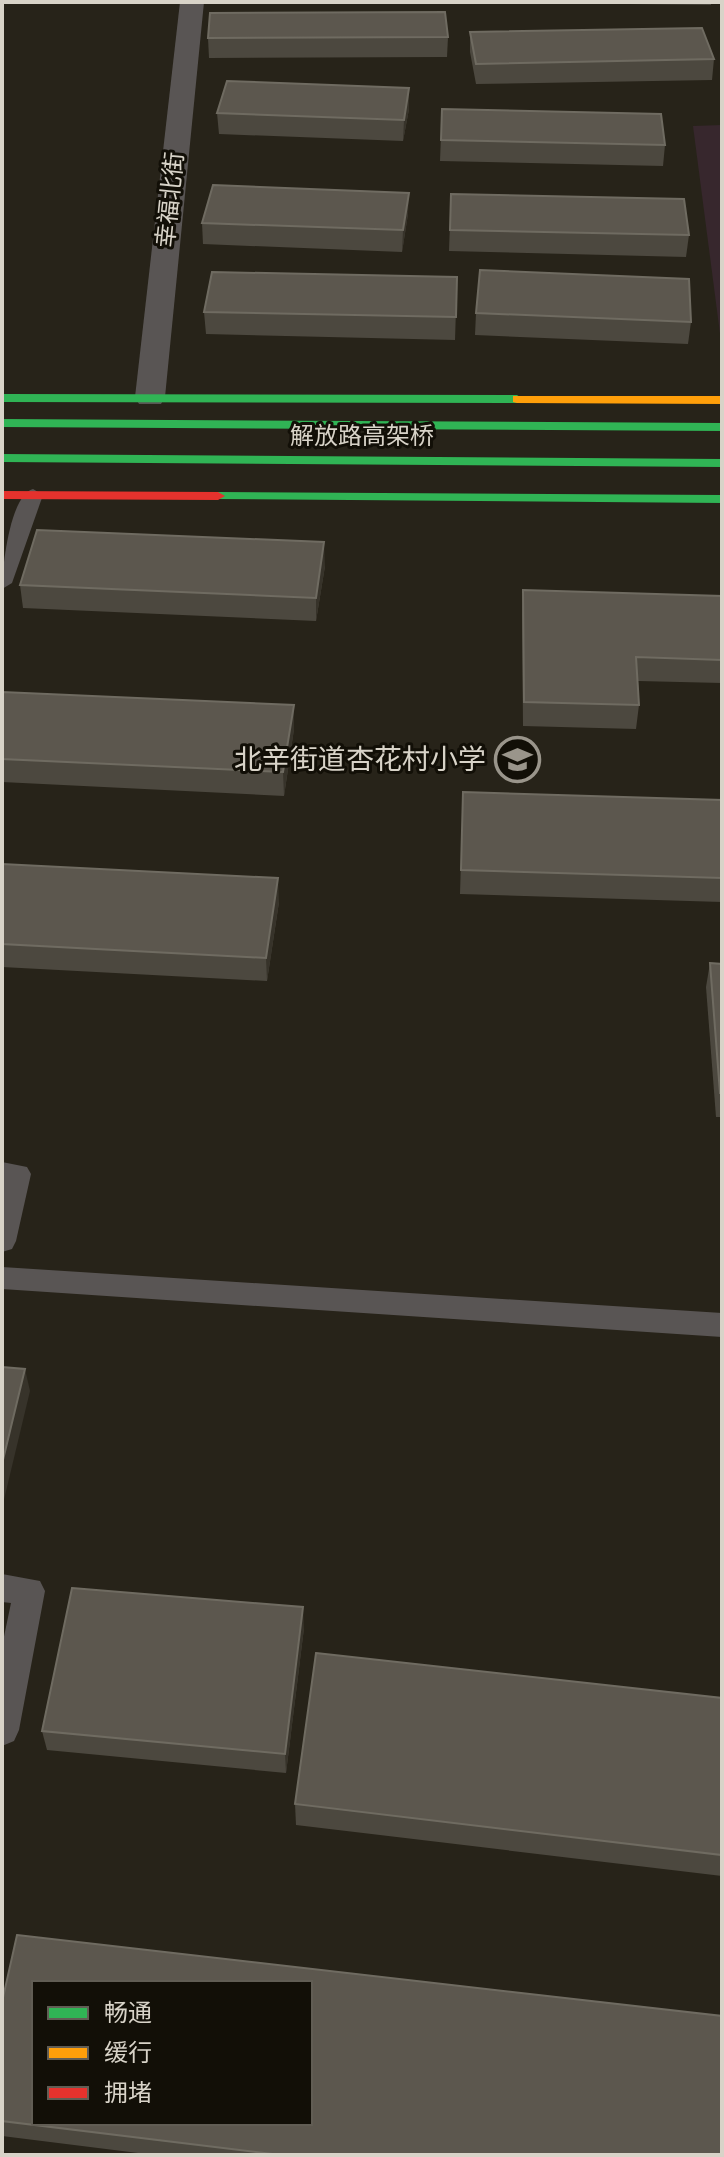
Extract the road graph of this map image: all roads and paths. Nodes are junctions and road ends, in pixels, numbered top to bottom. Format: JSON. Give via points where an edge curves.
{"nodes":[{"id":1,"x":192,"y":2,"type":"edge"},
{"id":2,"x":150,"y":397,"type":"junction"},
{"id":3,"x":2,"y":398,"type":"edge"},
{"id":4,"x":722,"y":400,"type":"edge"},
{"id":5,"x":2,"y":423,"type":"edge"},
{"id":6,"x":722,"y":427,"type":"edge"},
{"id":7,"x":2,"y":458,"type":"edge"},
{"id":8,"x":722,"y":463,"type":"edge"},
{"id":9,"x":2,"y":495,"type":"edge"},
{"id":10,"x":33,"y":495,"type":"junction"},
{"id":11,"x":722,"y":499,"type":"edge"},
{"id":12,"x":2,"y":583,"type":"edge"},
{"id":13,"x":2,"y":1172,"type":"edge"},
{"id":14,"x":2,"y":1241,"type":"edge"},
{"id":15,"x":2,"y":1278,"type":"edge"},
{"id":16,"x":722,"y":1325,"type":"edge"},
{"id":17,"x":2,"y":1588,"type":"edge"},
{"id":18,"x":2,"y":1730,"type":"edge"}],
"edges":[{"from":1,"to":2,"type":"street","name":"幸福北街"},
{"from":2,"to":3,"type":"street"},
{"from":2,"to":4,"type":"street"},
{"from":5,"to":6,"type":"street","name":"解放路高架桥"},
{"from":7,"to":8,"type":"street","name":"解放路高架桥"},
{"from":9,"to":10,"type":"street"},
{"from":10,"to":11,"type":"street"},
{"from":10,"to":12,"type":"lane"},
{"from":13,"to":14,"type":"lane","via":[[17,1174]]},
{"from":15,"to":16,"type":"lane"},
{"from":17,"to":18,"type":"lane","via":[[29,1591]]}]}
